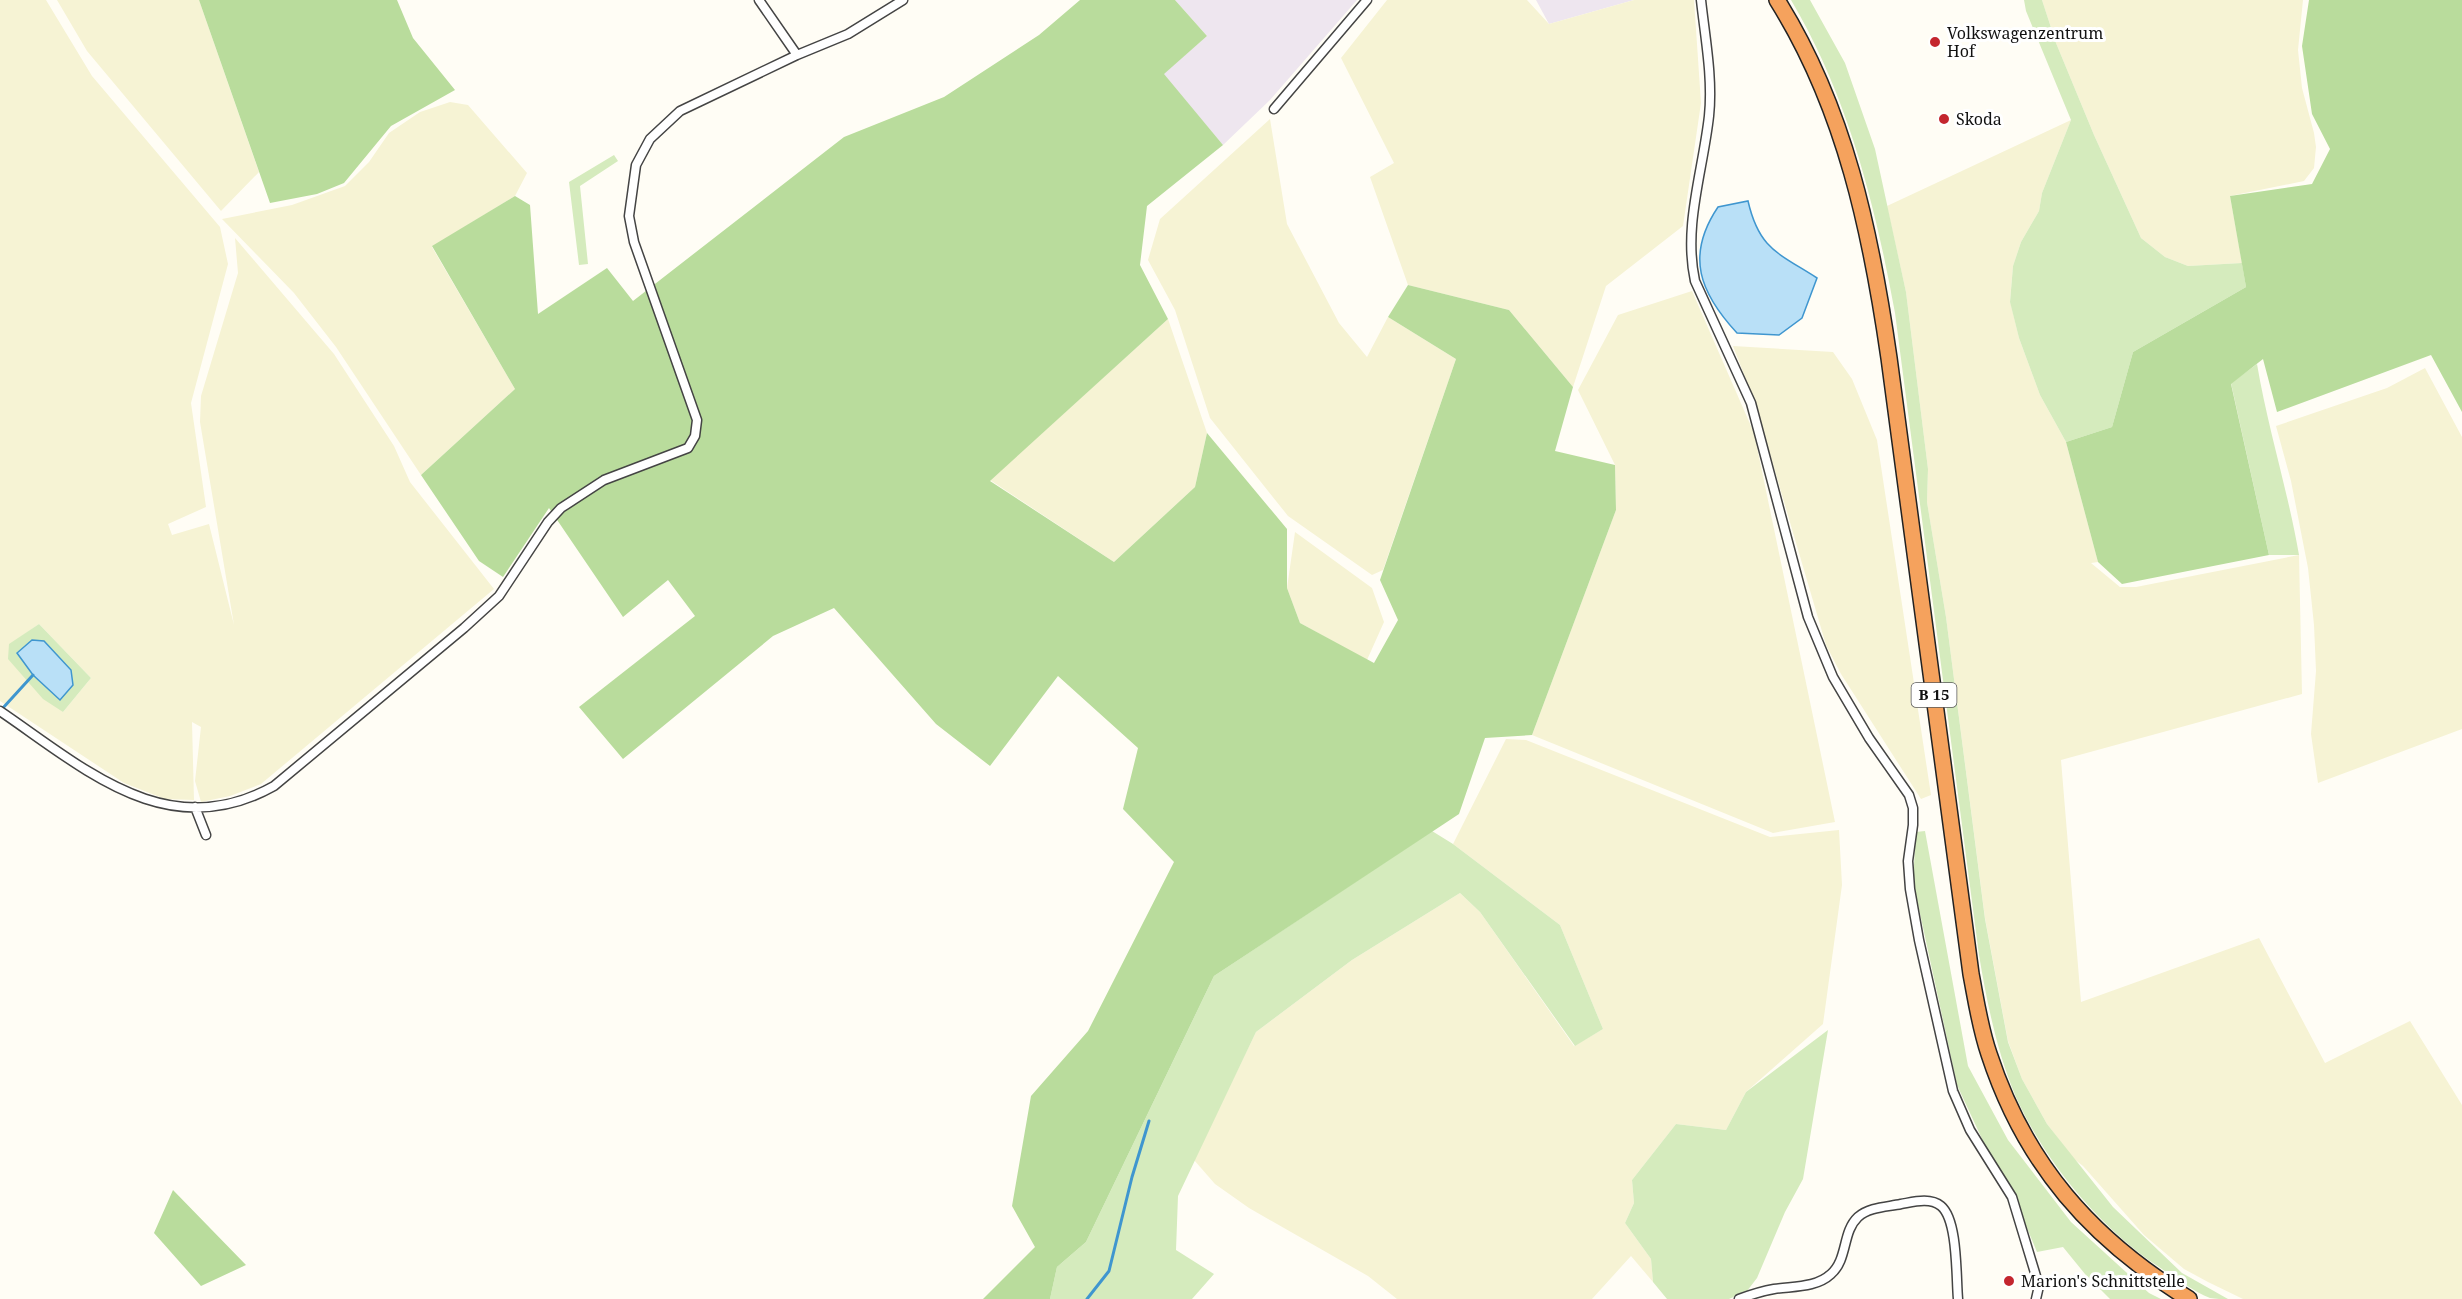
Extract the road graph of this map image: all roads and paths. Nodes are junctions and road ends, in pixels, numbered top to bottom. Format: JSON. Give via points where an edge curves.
{"nodes":[{"id":1,"x":759,"y":0,"type":"edge"},
{"id":2,"x":903,"y":0,"type":"edge"},
{"id":3,"x":1367,"y":0,"type":"edge"},
{"id":4,"x":1701,"y":0,"type":"edge"},
{"id":5,"x":1777,"y":0,"type":"edge"},
{"id":6,"x":797,"y":55,"type":"junction"},
{"id":7,"x":1274,"y":109,"type":"dead end"},
{"id":8,"x":0,"y":711,"type":"edge"},
{"id":9,"x":195,"y":807,"type":"junction"},
{"id":10,"x":206,"y":835,"type":"dead end"},
{"id":11,"x":1739,"y":1299,"type":"edge"},
{"id":12,"x":1958,"y":1299,"type":"edge"},
{"id":13,"x":2036,"y":1299,"type":"edge"},
{"id":14,"x":2189,"y":1299,"type":"edge"}],
"edges":[{"from":1,"to":6,"type":"street"},
{"from":2,"to":6,"type":"street","via":[[848,34]]},
{"from":3,"to":7,"type":"street"},
{"from":4,"to":13,"type":"street","via":[[1710,112],[1691,237],[1695,281],[1751,403],[1820,649],[1869,738],[1909,795],[1913,817],[1908,861],[1910,890],[1953,1091],[1974,1138],[2012,1197],[2039,1286]]},
{"from":5,"to":14,"type":"highway","number":"B 15","via":[[1828,100],[1849,161],[1872,256],[1971,974],[1988,1052],[2025,1137],[2074,1206],[2127,1258]]},
{"from":6,"to":9,"type":"street","via":[[680,111],[650,139],[636,165],[629,216],[634,242],[697,420],[688,448],[604,480],[561,508],[499,596],[274,786],[234,802]]},
{"from":8,"to":9,"type":"street","via":[[104,781],[137,798]]},
{"from":9,"to":10,"type":"street"},
{"from":11,"to":12,"type":"street","via":[[1816,1283],[1838,1267],[1857,1218],[1868,1210],[1914,1201],[1940,1205],[1948,1215]]}]}
